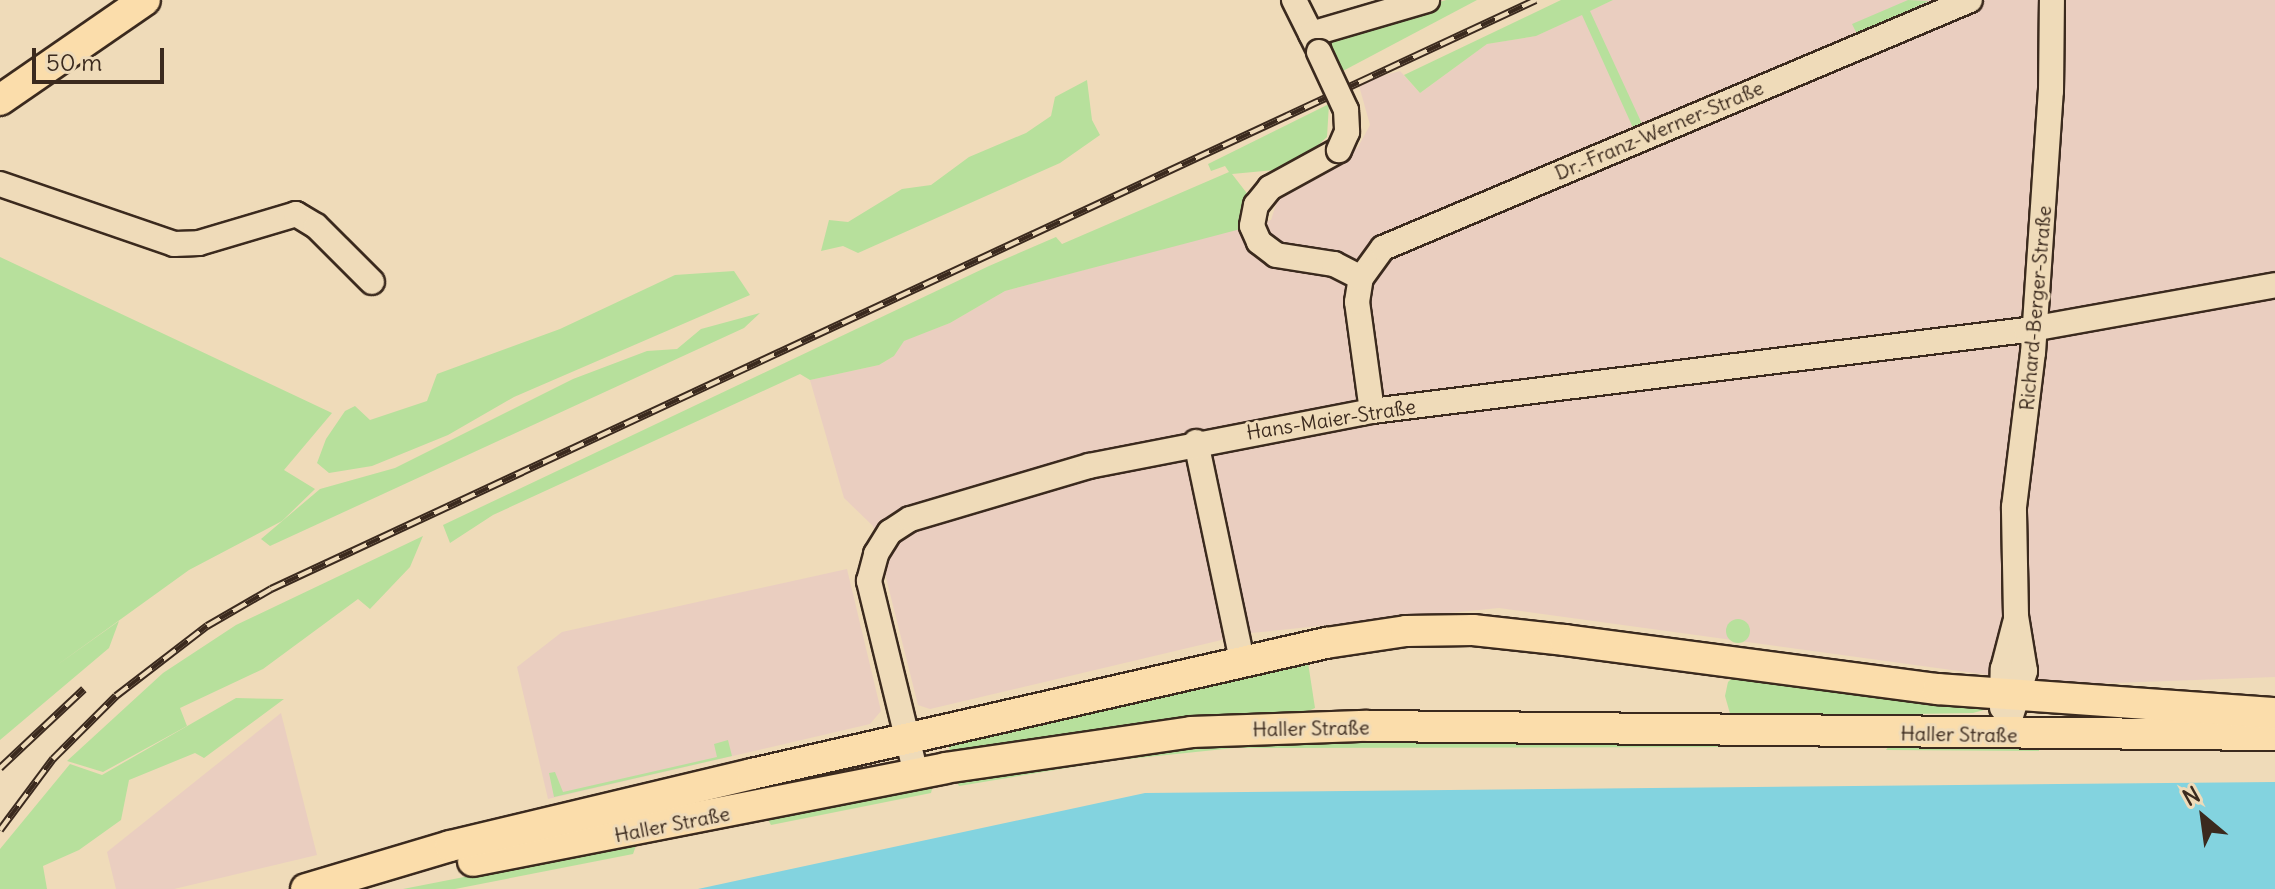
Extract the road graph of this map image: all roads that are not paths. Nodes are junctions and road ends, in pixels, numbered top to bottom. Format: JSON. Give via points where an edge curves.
{"nodes":[{"id":1,"x":145,"y":0,"type":"edge"},
{"id":2,"x":1294,"y":0,"type":"edge"},
{"id":3,"x":1427,"y":0,"type":"edge"},
{"id":4,"x":1970,"y":0,"type":"edge"},
{"id":5,"x":2052,"y":0,"type":"edge"},
{"id":6,"x":1315,"y":43,"type":"junction"},
{"id":7,"x":0,"y":100,"type":"edge"},
{"id":8,"x":0,"y":184,"type":"edge"},
{"id":9,"x":1361,"y":278,"type":"junction"},
{"id":10,"x":372,"y":282,"type":"dead end"},
{"id":11,"x":2275,"y":285,"type":"edge"},
{"id":12,"x":2035,"y":329,"type":"junction"},
{"id":13,"x":1372,"y":411,"type":"junction"},
{"id":14,"x":1196,"y":442,"type":"junction"},
{"id":15,"x":1242,"y":661,"type":"junction"},
{"id":16,"x":2010,"y":696,"type":"junction"},
{"id":17,"x":2275,"y":696,"type":"edge"},
{"id":18,"x":2181,"y":703,"type":"junction"},
{"id":19,"x":2275,"y":713,"type":"edge"},
{"id":20,"x":2005,"y":735,"type":"junction"},
{"id":21,"x":2275,"y":735,"type":"edge"},
{"id":22,"x":2225,"y":738,"type":"junction"},
{"id":23,"x":907,"y":739,"type":"junction"},
{"id":24,"x":2275,"y":742,"type":"edge"},
{"id":25,"x":916,"y":774,"type":"junction"},
{"id":26,"x":360,"y":876,"type":"junction"},
{"id":27,"x":306,"y":889,"type":"edge"}],
"edges":[{"from":1,"to":7,"type":"main road"},
{"from":2,"to":6,"type":"street"},
{"from":3,"to":6,"type":"street"},
{"from":4,"to":9,"type":"street","name":"Dr.-Franz-Werner-Straße","via":[[1397,240],[1375,257]]},
{"from":5,"to":12,"type":"street","name":"Richard-Berger-Straße"},
{"from":6,"to":9,"type":"street","bridge":true,"via":[[1346,110],[1347,132],[1339,150],[1262,195],[1252,226],[1259,242],[1276,255],[1334,264]]},
{"from":8,"to":10,"type":"street","via":[[174,244],[199,243],[296,214],[316,226]]},
{"from":9,"to":13,"type":"street","via":[[1357,313]]},
{"from":11,"to":12,"type":"street","name":"Hans-Maier-Straße"},
{"from":12,"to":13,"type":"street","name":"Hans-Maier-Straße"},
{"from":12,"to":16,"type":"street","name":"Richard-Berger-Straße","via":[[2014,507],[2016,616]]},
{"from":13,"to":14,"type":"street","name":"Hans-Maier-Straße"},
{"from":14,"to":15,"type":"street"},
{"from":14,"to":23,"type":"street","name":"Hans-Maier-Straße","via":[[1059,475],[910,519],[890,532],[876,554],[869,581]]},
{"from":15,"to":16,"type":"main road","name":"Haller Straße","via":[[1344,639],[1473,630],[1730,670]]},
{"from":15,"to":23,"type":"main road","name":"Haller Straße"},
{"from":16,"to":18,"type":"main road","name":"Haller Straße"},
{"from":16,"to":20,"type":"street","name":"Richard-Berger-Straße"},
{"from":17,"to":18,"type":"main road","name":"Haller Straße"},
{"from":18,"to":19,"type":"main road","name":"Haller Straße"},
{"from":20,"to":22,"type":"main road","name":"Haller Straße"},
{"from":20,"to":25,"type":"main road","name":"Haller Straße","via":[[1725,720],[1191,732],[1050,749]]},
{"from":21,"to":22,"type":"main road","name":"Haller Straße"},
{"from":22,"to":24,"type":"main road"},
{"from":23,"to":25,"type":"street","name":"Hans-Maier-Straße"},
{"from":23,"to":26,"type":"main road","name":"Haller Straße","via":[[450,846]]},
{"from":25,"to":26,"type":"main road","name":"Haller Straße","via":[[641,831]]},
{"from":26,"to":27,"type":"main road","name":"Haller Straße"}]}
